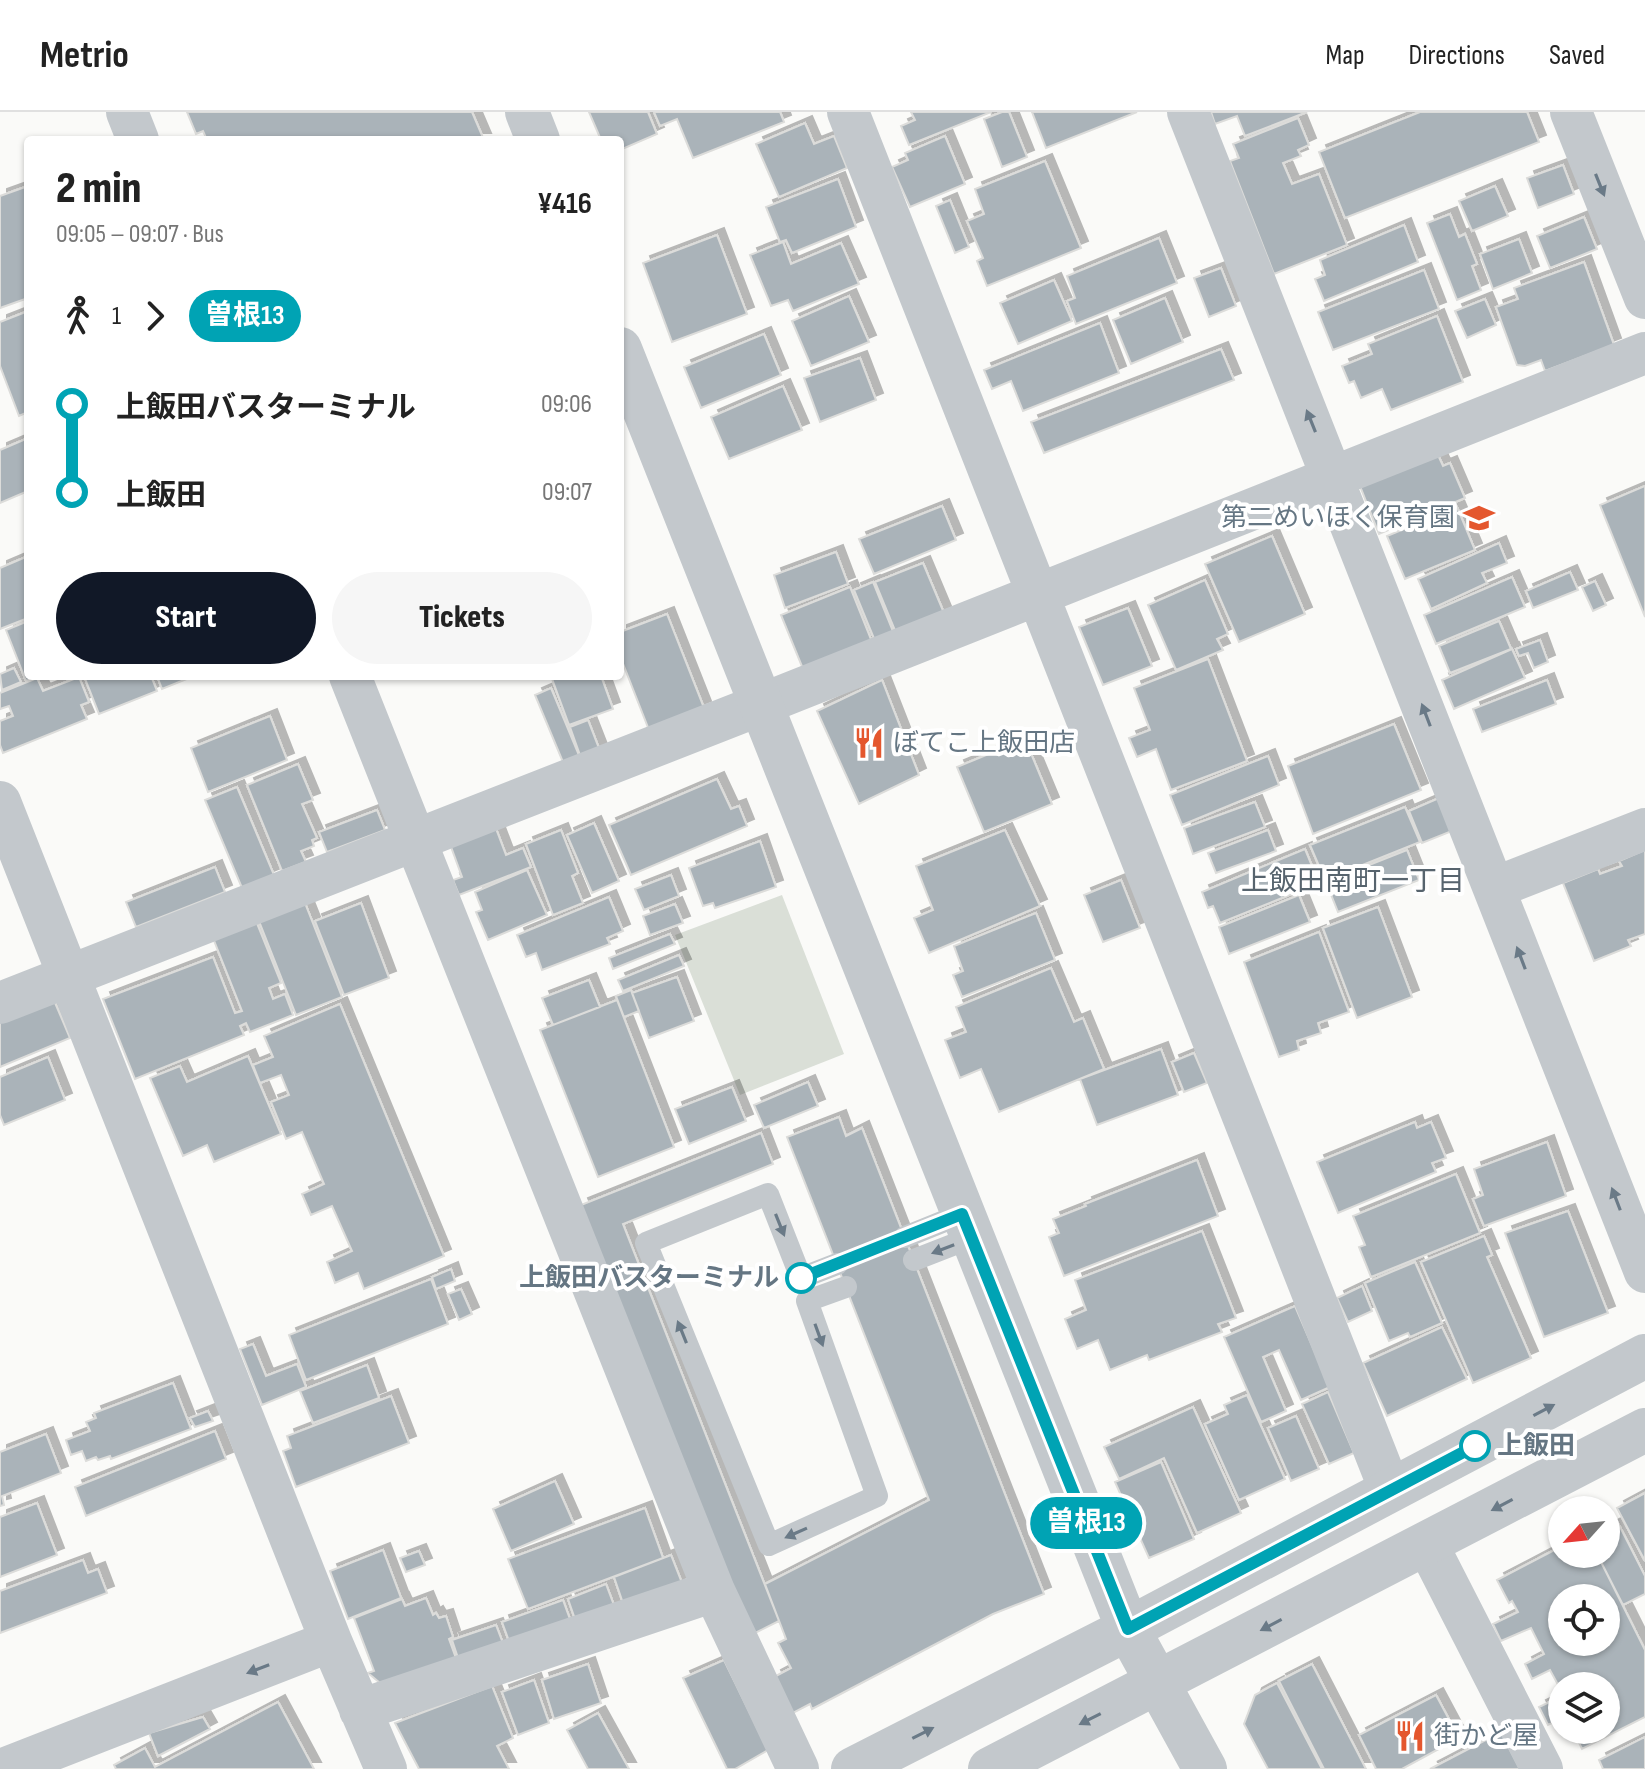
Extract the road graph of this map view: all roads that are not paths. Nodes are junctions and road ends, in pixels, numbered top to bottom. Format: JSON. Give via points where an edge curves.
{"nodes":[{"id":1,"x":127,"y":112,"type":"edge"},
{"id":2,"x":527,"y":112,"type":"edge"},
{"id":3,"x":848,"y":112,"type":"edge"},
{"id":4,"x":1188,"y":112,"type":"edge"},
{"id":5,"x":1571,"y":112,"type":"edge"},
{"id":6,"x":136,"y":136,"type":"edge"},
{"id":7,"x":536,"y":136,"type":"edge"},
{"id":8,"x":1645,"y":298,"type":"edge"},
{"id":9,"x":1645,"y":353,"type":"edge"},
{"id":10,"x":624,"y":359,"type":"edge"},
{"id":11,"x":1333,"y":478,"type":"junction"},
{"id":12,"x":1037,"y":593,"type":"junction"},
{"id":13,"x":352,"y":680,"type":"edge"},
{"id":14,"x":760,"y":705,"type":"junction"},
{"id":15,"x":0,"y":802,"type":"edge"},
{"id":16,"x":1645,"y":829,"type":"edge"},
{"id":17,"x":414,"y":839,"type":"junction"},
{"id":18,"x":1494,"y":888,"type":"junction"},
{"id":19,"x":69,"y":977,"type":"junction"},
{"id":20,"x":0,"y":1003,"type":"edge"},
{"id":21,"x":967,"y":1226,"type":"junction"},
{"id":22,"x":905,"y":1237,"type":"dead end"},
{"id":23,"x":914,"y":1260,"type":"dead end"},
{"id":24,"x":837,"y":1264,"type":"dead end"},
{"id":25,"x":1645,"y":1272,"type":"edge"},
{"id":26,"x":846,"y":1287,"type":"dead end"},
{"id":27,"x":1645,"y":1356,"type":"edge"},
{"id":28,"x":1645,"y":1430,"type":"edge"},
{"id":29,"x":1390,"y":1490,"type":"junction"},
{"id":30,"x":1427,"y":1544,"type":"junction"},
{"id":31,"x":714,"y":1591,"type":"junction"},
{"id":32,"x":1128,"y":1629,"type":"junction"},
{"id":33,"x":331,"y":1641,"type":"junction"},
{"id":34,"x":1159,"y":1683,"type":"junction"},
{"id":35,"x":360,"y":1710,"type":"junction"},
{"id":36,"x":3,"y":1769,"type":"edge"},
{"id":37,"x":386,"y":1769,"type":"edge"},
{"id":38,"x":798,"y":1769,"type":"edge"},
{"id":39,"x":853,"y":1769,"type":"edge"},
{"id":40,"x":990,"y":1769,"type":"edge"},
{"id":41,"x":1205,"y":1769,"type":"edge"},
{"id":42,"x":1542,"y":1769,"type":"edge"}],
"edges":[{"from":1,"to":6,"type":"street"},
{"from":2,"to":7,"type":"street"},
{"from":3,"to":12,"type":"street"},
{"from":11,"to":4,"type":"street","one_way":true},
{"from":5,"to":8,"type":"street","one_way":true},
{"from":9,"to":11,"type":"street"},
{"from":10,"to":14,"type":"street"},
{"from":11,"to":12,"type":"street"},
{"from":18,"to":11,"type":"street","one_way":true},
{"from":12,"to":14,"type":"street"},
{"from":12,"to":29,"type":"street"},
{"from":13,"to":17,"type":"street"},
{"from":14,"to":17,"type":"street"},
{"from":14,"to":21,"type":"street"},
{"from":15,"to":19,"type":"street"},
{"from":16,"to":18,"type":"street"},
{"from":17,"to":19,"type":"street"},
{"from":17,"to":31,"type":"street"},
{"from":25,"to":18,"type":"street","one_way":true},
{"from":19,"to":20,"type":"street"},
{"from":19,"to":33,"type":"street"},
{"from":21,"to":22,"type":"lane"},
{"from":21,"to":23,"type":"lane","one_way":true},
{"from":21,"to":32,"type":"street"},
{"from":26,"to":24,"type":"lane","one_way":true,"via":[[807,1301],[877,1496],[769,1545],[646,1243],[768,1194],[801,1278]]},
{"from":29,"to":27,"type":"street","one_way":true},
{"from":28,"to":30,"type":"street","one_way":true},
{"from":29,"to":32,"type":"street"},
{"from":30,"to":34,"type":"street","one_way":true},
{"from":30,"to":42,"type":"street"},
{"from":31,"to":35,"type":"street"},
{"from":31,"to":38,"type":"street"},
{"from":32,"to":34,"type":"street"},
{"from":39,"to":32,"type":"street","one_way":true},
{"from":33,"to":35,"type":"street"},
{"from":33,"to":36,"type":"street","one_way":true},
{"from":34,"to":40,"type":"street","one_way":true},
{"from":34,"to":41,"type":"street"},
{"from":35,"to":37,"type":"street"}]}
